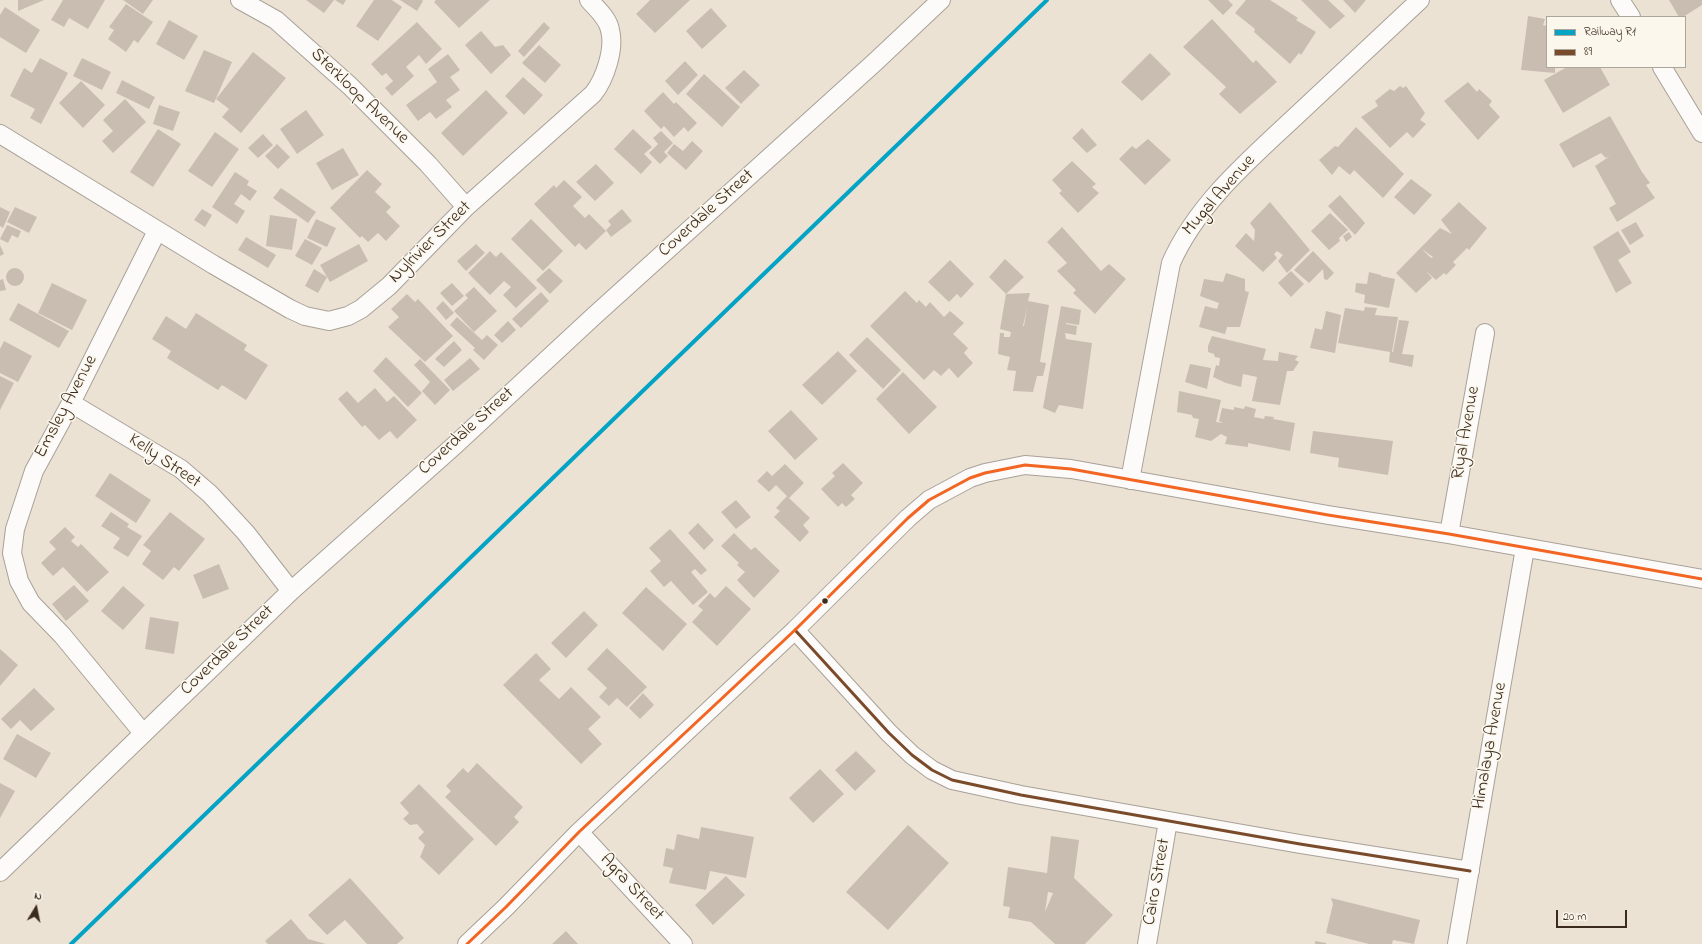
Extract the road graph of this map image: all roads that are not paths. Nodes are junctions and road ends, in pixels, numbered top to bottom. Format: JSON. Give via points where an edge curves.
{"nodes":[{"id":1,"x":240,"y":0,"type":"edge"},
{"id":2,"x":588,"y":0,"type":"edge"},
{"id":3,"x":941,"y":0,"type":"edge"},
{"id":4,"x":1420,"y":0,"type":"edge"},
{"id":5,"x":1620,"y":0,"type":"edge"},
{"id":6,"x":1630,"y":16,"type":"edge"},
{"id":7,"x":1663,"y":68,"type":"edge"},
{"id":8,"x":1702,"y":133,"type":"edge"},
{"id":9,"x":0,"y":134,"type":"edge"},
{"id":10,"x":466,"y":208,"type":"junction"},
{"id":11,"x":157,"y":231,"type":"junction"},
{"id":12,"x":1485,"y":333,"type":"dead end"},
{"id":13,"x":71,"y":403,"type":"junction"},
{"id":14,"x":1130,"y":480,"type":"junction"},
{"id":15,"x":1449,"y":534,"type":"junction"},
{"id":16,"x":1525,"y":548,"type":"junction"},
{"id":17,"x":1702,"y":579,"type":"edge"},
{"id":18,"x":291,"y":591,"type":"junction"},
{"id":19,"x":795,"y":630,"type":"junction"},
{"id":20,"x":142,"y":733,"type":"junction"},
{"id":21,"x":1168,"y":820,"type":"junction"},
{"id":22,"x":579,"y":832,"type":"junction"},
{"id":23,"x":1470,"y":871,"type":"junction"},
{"id":24,"x":0,"y":872,"type":"edge"},
{"id":25,"x":467,"y":944,"type":"edge"},
{"id":26,"x":683,"y":944,"type":"edge"},
{"id":27,"x":1147,"y":944,"type":"edge"},
{"id":28,"x":1456,"y":944,"type":"edge"}],
"edges":[{"from":1,"to":10,"type":"street","name":"Sterkloop Avenue","via":[[276,20],[350,86],[428,164]]},
{"from":2,"to":10,"type":"street","name":"Nylrivier Street","via":[[602,15],[610,29],[611,48],[599,87]]},
{"from":3,"to":18,"type":"street","name":"Coverdale Street","via":[[455,445]]},
{"from":4,"to":14,"type":"street","name":"Mugal Avenue","via":[[1236,172],[1180,242],[1171,264]]},
{"from":5,"to":6,"type":"street"},
{"from":7,"to":8,"type":"street"},
{"from":9,"to":11,"type":"street"},
{"from":10,"to":11,"type":"street","name":"Nylrivier Street","via":[[389,286],[361,309],[329,321],[305,316],[290,309]]},
{"from":11,"to":13,"type":"street","name":"Emsley Avenue"},
{"from":12,"to":15,"type":"street","name":"Riyal Avenue"},
{"from":13,"to":18,"type":"street","name":"Kelly Street","via":[[181,469],[210,494],[246,533]]},
{"from":13,"to":20,"type":"street","name":"Emsley Avenue","via":[[34,471],[15,529],[12,553],[19,581],[31,603],[62,635]]},
{"from":14,"to":15,"type":"street"},
{"from":14,"to":19,"type":"street","via":[[1071,468],[1025,465],[970,478],[929,500],[908,518]]},
{"from":15,"to":16,"type":"street"},
{"from":16,"to":17,"type":"street"},
{"from":16,"to":23,"type":"street","name":"Himalaya Avenue"},
{"from":18,"to":20,"type":"street","name":"Coverdale Street"},
{"from":19,"to":21,"type":"street","via":[[889,733],[932,770],[952,780],[1021,795]]},
{"from":19,"to":22,"type":"street"},
{"from":20,"to":24,"type":"street","name":"Coverdale Street"},
{"from":21,"to":23,"type":"street"},
{"from":21,"to":27,"type":"street","name":"Cairo Street"},
{"from":22,"to":25,"type":"street"},
{"from":22,"to":26,"type":"street","name":"Agra Street"},
{"from":23,"to":28,"type":"street","name":"Himalaya Avenue"}]}
